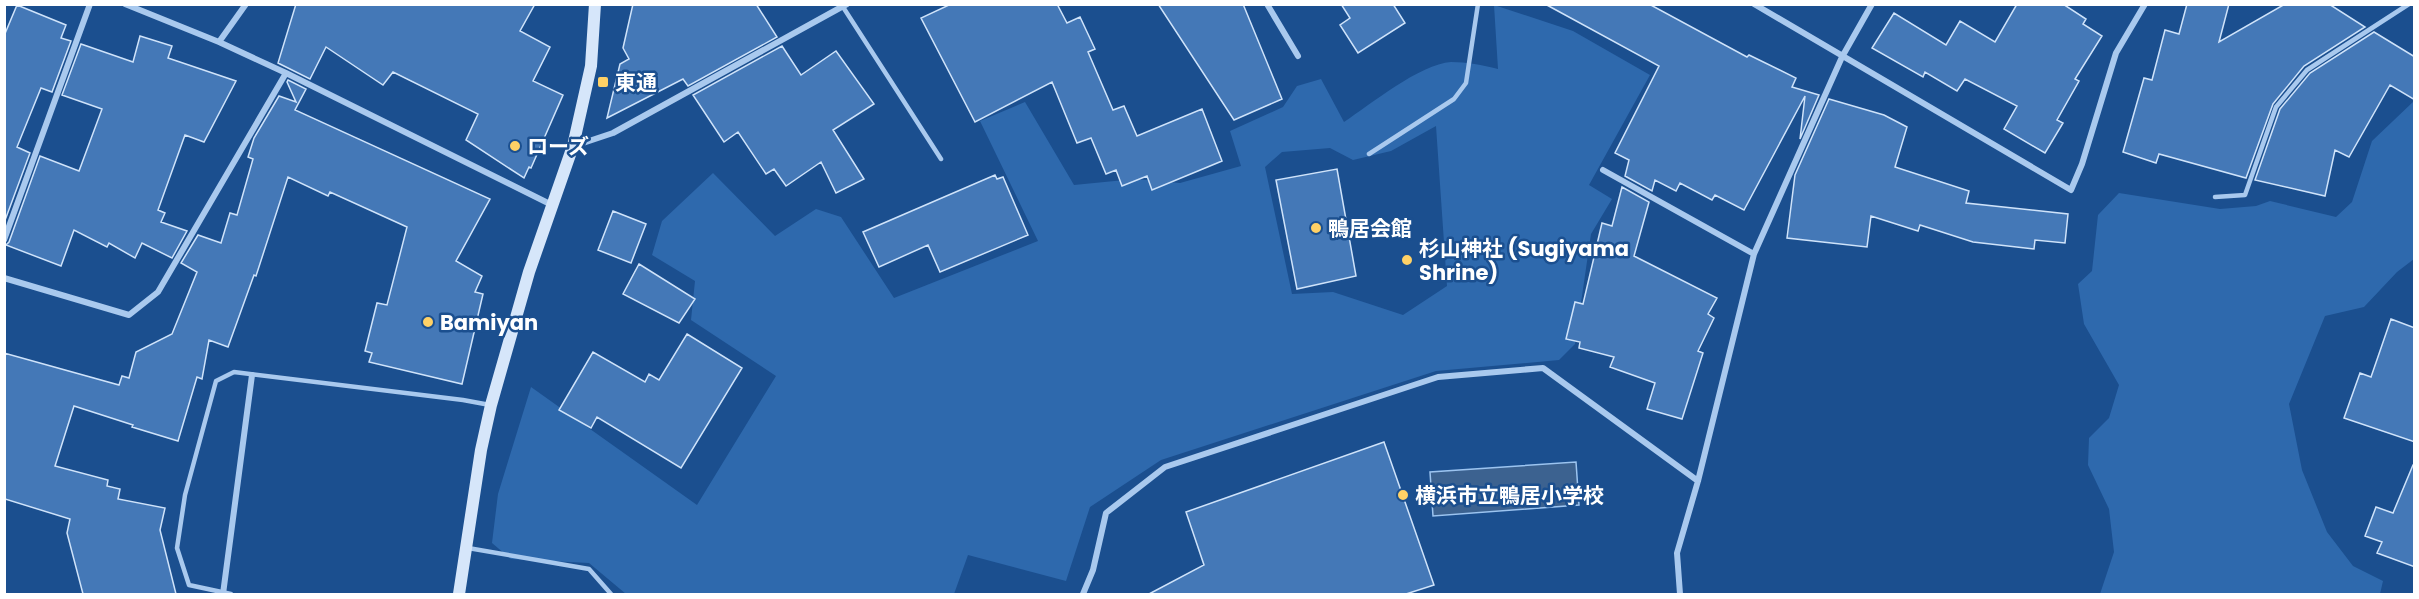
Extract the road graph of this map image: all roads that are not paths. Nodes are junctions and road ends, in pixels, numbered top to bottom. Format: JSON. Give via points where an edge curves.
{"nodes":[{"id":1,"x":90,"y":4,"type":"edge"},
{"id":2,"x":125,"y":4,"type":"edge"},
{"id":3,"x":246,"y":4,"type":"edge"},
{"id":4,"x":595,"y":4,"type":"edge"},
{"id":5,"x":1267,"y":4,"type":"edge"},
{"id":6,"x":1478,"y":4,"type":"edge"},
{"id":7,"x":1754,"y":4,"type":"edge"},
{"id":8,"x":1872,"y":4,"type":"edge"},
{"id":9,"x":2145,"y":4,"type":"edge"},
{"id":10,"x":2409,"y":4,"type":"edge"},
{"id":11,"x":845,"y":6,"type":"edge"},
{"id":12,"x":219,"y":42,"type":"junction"},
{"id":13,"x":1298,"y":56,"type":"dead end"},
{"id":14,"x":1842,"y":57,"type":"junction"},
{"id":15,"x":286,"y":73,"type":"junction"},
{"id":16,"x":573,"y":147,"type":"junction"},
{"id":17,"x":1369,"y":154,"type":"dead end"},
{"id":18,"x":941,"y":159,"type":"dead end"},
{"id":19,"x":1603,"y":170,"type":"dead end"},
{"id":20,"x":2215,"y":197,"type":"dead end"},
{"id":21,"x":552,"y":205,"type":"junction"},
{"id":22,"x":4,"y":240,"type":"edge"},
{"id":23,"x":1754,"y":254,"type":"junction"},
{"id":24,"x":4,"y":278,"type":"edge"},
{"id":25,"x":252,"y":375,"type":"junction"},
{"id":26,"x":491,"y":405,"type":"junction"},
{"id":27,"x":1698,"y":481,"type":"junction"},
{"id":28,"x":466,"y":547,"type":"junction"},
{"id":29,"x":223,"y":594,"type":"edge"},
{"id":30,"x":231,"y":594,"type":"edge"},
{"id":31,"x":459,"y":594,"type":"edge"},
{"id":32,"x":611,"y":594,"type":"edge"},
{"id":33,"x":1083,"y":594,"type":"edge"},
{"id":34,"x":1680,"y":594,"type":"edge"}],
"edges":[{"from":1,"to":22,"type":"street"},
{"from":2,"to":12,"type":"street"},
{"from":3,"to":12,"type":"street"},
{"from":4,"to":16,"type":"street","via":[[591,66]]},
{"from":5,"to":13,"type":"street"},
{"from":6,"to":17,"type":"lane","via":[[1466,83],[1454,99]]},
{"from":7,"to":14,"type":"street"},
{"from":8,"to":14,"type":"street"},
{"from":9,"to":14,"type":"street","via":[[2116,54],[2071,190]]},
{"from":10,"to":20,"type":"lane","via":[[2307,70],[2276,107],[2245,195]]},
{"from":11,"to":16,"type":"street","via":[[613,133]]},
{"from":11,"to":18,"type":"lane"},
{"from":12,"to":15,"type":"street"},
{"from":14,"to":23,"type":"street"},
{"from":15,"to":21,"type":"street"},
{"from":15,"to":24,"type":"street","via":[[158,292],[129,315]]},
{"from":16,"to":21,"type":"street"},
{"from":19,"to":23,"type":"street"},
{"from":21,"to":26,"type":"street"},
{"from":23,"to":27,"type":"street"},
{"from":25,"to":26,"type":"lane"},
{"from":25,"to":29,"type":"street"},
{"from":25,"to":29,"type":"lane","via":[[234,372],[216,381],[185,495],[177,548],[189,585]]},
{"from":26,"to":28,"type":"street"},
{"from":27,"to":33,"type":"street","via":[[1544,368],[1438,377],[1165,467],[1106,513],[1093,570]]},
{"from":27,"to":34,"type":"street","via":[[1677,553]]},
{"from":28,"to":31,"type":"street"},
{"from":28,"to":32,"type":"lane","via":[[589,569]]},
{"from":29,"to":30,"type":"lane"}]}
